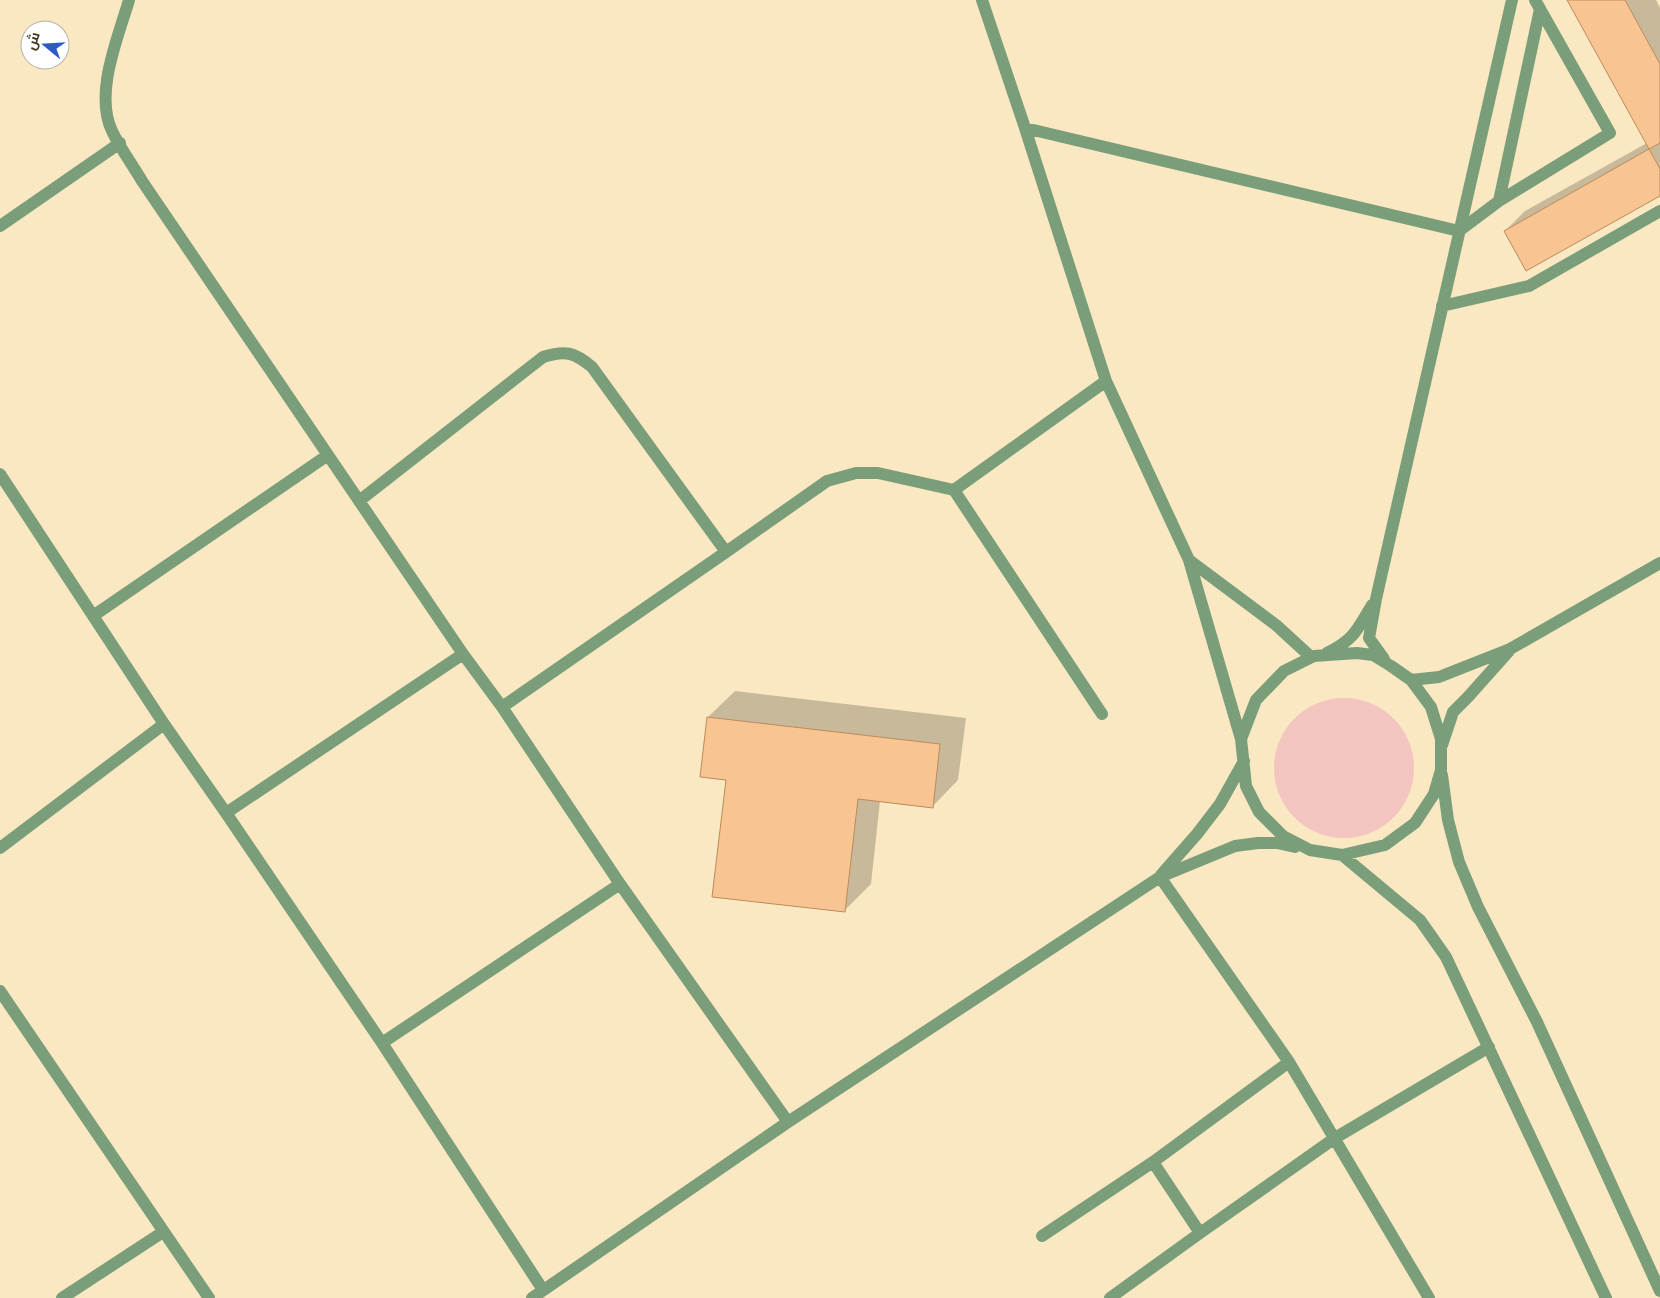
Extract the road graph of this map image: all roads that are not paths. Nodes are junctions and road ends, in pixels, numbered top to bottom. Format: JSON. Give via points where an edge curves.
{"nodes":[{"id":1,"x":129,"y":0,"type":"edge"},
{"id":2,"x":982,"y":0,"type":"edge"},
{"id":3,"x":1512,"y":0,"type":"edge"},
{"id":4,"x":1538,"y":4,"type":"edge"},
{"id":5,"x":1025,"y":128,"type":"junction"},
{"id":6,"x":120,"y":143,"type":"junction"},
{"id":7,"x":1499,"y":201,"type":"junction"},
{"id":8,"x":1660,"y":211,"type":"edge"},
{"id":9,"x":0,"y":226,"type":"edge"},
{"id":10,"x":1459,"y":231,"type":"junction"},
{"id":11,"x":1442,"y":306,"type":"junction"},
{"id":12,"x":1106,"y":381,"type":"junction"},
{"id":13,"x":328,"y":455,"type":"junction"},
{"id":14,"x":0,"y":474,"type":"edge"},
{"id":15,"x":954,"y":490,"type":"junction"},
{"id":16,"x":359,"y":501,"type":"junction"},
{"id":17,"x":726,"y":552,"type":"junction"},
{"id":18,"x":1190,"y":560,"type":"junction"},
{"id":19,"x":1660,"y":563,"type":"edge"},
{"id":20,"x":1376,"y":599,"type":"junction"},
{"id":21,"x":93,"y":616,"type":"junction"},
{"id":22,"x":1510,"y":650,"type":"junction"},
{"id":23,"x":464,"y":654,"type":"junction"},
{"id":24,"x":1318,"y":656,"type":"junction"},
{"id":25,"x":1391,"y":666,"type":"junction"},
{"id":26,"x":1411,"y":680,"type":"junction"},
{"id":27,"x":502,"y":707,"type":"junction"},
{"id":28,"x":1102,"y":714,"type":"dead end"},
{"id":29,"x":164,"y":724,"type":"junction"},
{"id":30,"x":1242,"y":739,"type":"junction"},
{"id":31,"x":1441,"y":747,"type":"junction"},
{"id":32,"x":1244,"y":761,"type":"junction"},
{"id":33,"x":1441,"y":770,"type":"junction"},
{"id":34,"x":226,"y":813,"type":"junction"},
{"id":35,"x":0,"y":848,"type":"edge"},
{"id":36,"x":1310,"y":850,"type":"junction"},
{"id":37,"x":1342,"y":855,"type":"junction"},
{"id":38,"x":1160,"y":877,"type":"junction"},
{"id":39,"x":620,"y":884,"type":"junction"},
{"id":40,"x":0,"y":991,"type":"edge"},
{"id":41,"x":382,"y":1043,"type":"junction"},
{"id":42,"x":1489,"y":1047,"type":"junction"},
{"id":43,"x":1289,"y":1062,"type":"junction"},
{"id":44,"x":788,"y":1122,"type":"junction"},
{"id":45,"x":1335,"y":1138,"type":"junction"},
{"id":46,"x":1152,"y":1162,"type":"junction"},
{"id":47,"x":163,"y":1232,"type":"junction"},
{"id":48,"x":1200,"y":1233,"type":"junction"},
{"id":49,"x":1042,"y":1236,"type":"dead end"},
{"id":50,"x":543,"y":1290,"type":"junction"},
{"id":51,"x":1660,"y":1291,"type":"edge"},
{"id":52,"x":1601,"y":1296,"type":"edge"},
{"id":53,"x":62,"y":1298,"type":"edge"},
{"id":54,"x":209,"y":1298,"type":"edge"},
{"id":55,"x":532,"y":1298,"type":"edge"},
{"id":56,"x":1110,"y":1298,"type":"edge"},
{"id":57,"x":1429,"y":1298,"type":"edge"}],
"edges":[{"from":1,"to":6,"type":"street","via":[[108,74],[105,101],[112,130]]},
{"from":2,"to":5,"type":"street"},
{"from":3,"to":10,"type":"street"},
{"from":4,"to":7,"type":"street"},
{"from":4,"to":7,"type":"street","via":[[1610,134]]},
{"from":5,"to":10,"type":"street"},
{"from":5,"to":12,"type":"street"},
{"from":6,"to":9,"type":"street"},
{"from":6,"to":13,"type":"street"},
{"from":7,"to":10,"type":"street"},
{"from":8,"to":11,"type":"street","via":[[1529,286]]},
{"from":10,"to":11,"type":"street"},
{"from":11,"to":20,"type":"street"},
{"from":12,"to":15,"type":"street"},
{"from":12,"to":18,"type":"street"},
{"from":13,"to":16,"type":"street"},
{"from":13,"to":21,"type":"street"},
{"from":14,"to":21,"type":"street"},
{"from":15,"to":17,"type":"street","via":[[878,473],[856,473],[827,481]]},
{"from":15,"to":28,"type":"street"},
{"from":16,"to":17,"type":"street","via":[[543,358],[558,352],[580,357],[592,367]]},
{"from":16,"to":23,"type":"street"},
{"from":17,"to":27,"type":"street"},
{"from":18,"to":24,"type":"street"},
{"from":18,"to":30,"type":"street"},
{"from":19,"to":22,"type":"street"},
{"from":20,"to":24,"type":"street","via":[[1354,636],[1338,648]]},
{"from":20,"to":25,"type":"street","via":[[1369,638]]},
{"from":21,"to":29,"type":"street"},
{"from":22,"to":26,"type":"street","via":[[1439,676]]},
{"from":22,"to":31,"type":"street","via":[[1453,712]]},
{"from":23,"to":27,"type":"street"},
{"from":23,"to":34,"type":"street"},
{"from":24,"to":25,"type":"street","via":[[1373,655]]},
{"from":24,"to":30,"type":"street","via":[[1284,671],[1256,700]]},
{"from":25,"to":26,"type":"street"},
{"from":26,"to":31,"type":"street","via":[[1431,708]]},
{"from":27,"to":39,"type":"street"},
{"from":29,"to":34,"type":"street"},
{"from":29,"to":35,"type":"street"},
{"from":30,"to":32,"type":"street"},
{"from":31,"to":33,"type":"street"},
{"from":32,"to":36,"type":"street","via":[[1246,786],[1259,812],[1283,836]]},
{"from":32,"to":38,"type":"street","via":[[1220,804]]},
{"from":33,"to":37,"type":"street","via":[[1434,794],[1415,823],[1385,845]]},
{"from":33,"to":51,"type":"street","via":[[1448,820],[1459,862],[1478,907],[1537,1022]]},
{"from":34,"to":41,"type":"street"},
{"from":36,"to":37,"type":"street"},
{"from":36,"to":38,"type":"street","via":[[1277,843],[1235,846]]},
{"from":37,"to":42,"type":"street","via":[[1420,920],[1446,957]]},
{"from":38,"to":43,"type":"street"},
{"from":38,"to":44,"type":"street"},
{"from":39,"to":41,"type":"street"},
{"from":39,"to":44,"type":"street"},
{"from":40,"to":47,"type":"street"},
{"from":41,"to":50,"type":"street"},
{"from":42,"to":45,"type":"street"},
{"from":42,"to":52,"type":"street"},
{"from":43,"to":45,"type":"street"},
{"from":43,"to":46,"type":"street"},
{"from":44,"to":50,"type":"street"},
{"from":45,"to":48,"type":"street"},
{"from":45,"to":57,"type":"street"},
{"from":46,"to":48,"type":"street"},
{"from":46,"to":49,"type":"street"},
{"from":47,"to":53,"type":"street"},
{"from":47,"to":54,"type":"street"},
{"from":48,"to":56,"type":"street"},
{"from":50,"to":55,"type":"street"}]}
